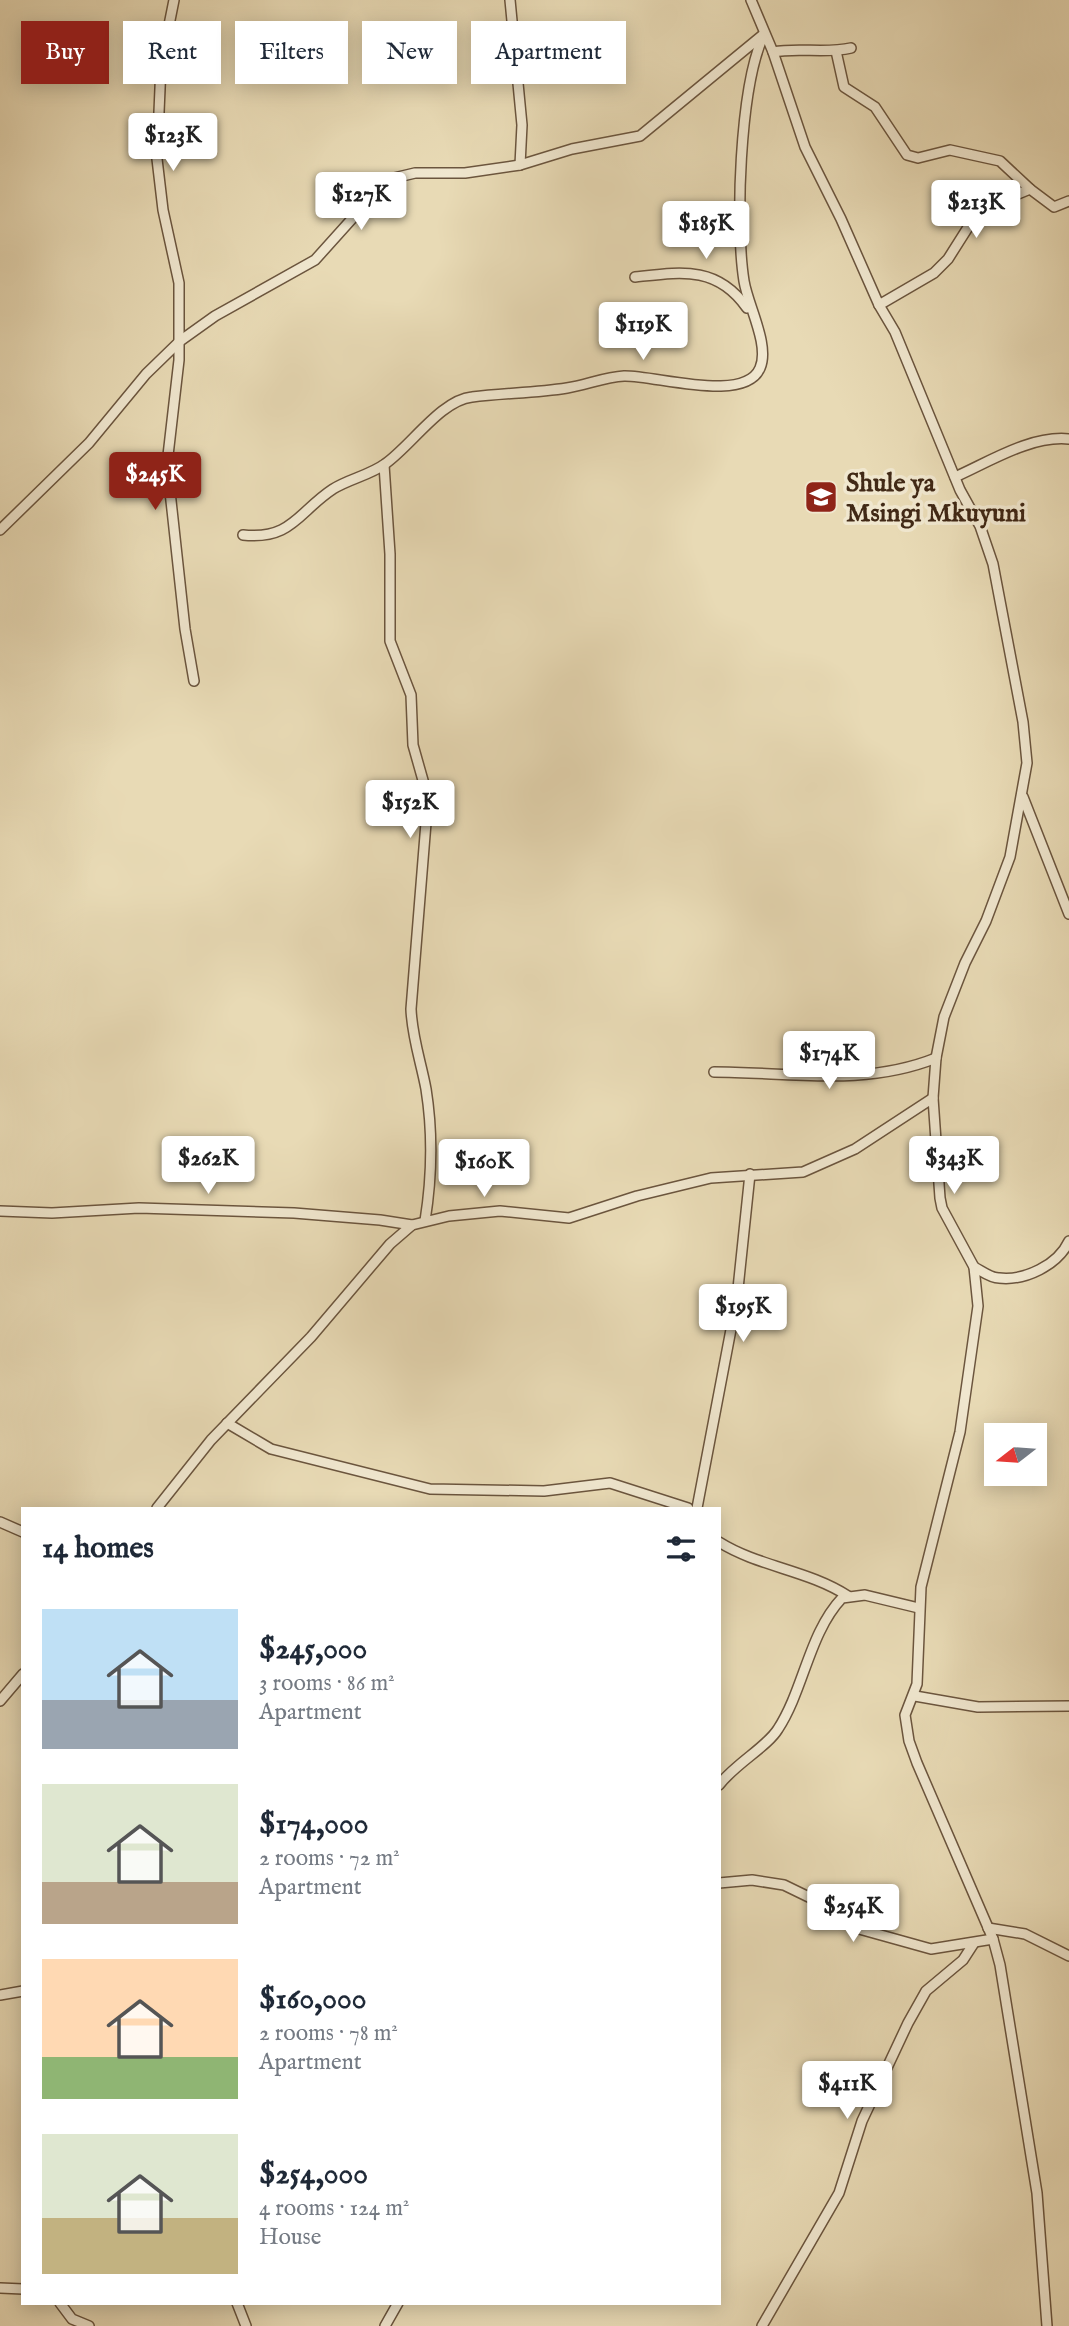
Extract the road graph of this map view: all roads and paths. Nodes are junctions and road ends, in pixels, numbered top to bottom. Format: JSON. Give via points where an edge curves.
{"nodes":[{"id":1,"x":174,"y":0,"type":"edge"},
{"id":2,"x":510,"y":0,"type":"edge"},
{"id":3,"x":751,"y":0,"type":"edge"},
{"id":4,"x":764,"y":34,"type":"junction"},
{"id":5,"x":851,"y":48,"type":"dead end"},
{"id":6,"x":836,"y":51,"type":"junction"},
{"id":7,"x":773,"y":52,"type":"junction"},
{"id":8,"x":520,"y":165,"type":"junction"},
{"id":9,"x":1030,"y":189,"type":"junction"},
{"id":10,"x":1069,"y":201,"type":"edge"},
{"id":11,"x":635,"y":277,"type":"dead end"},
{"id":12,"x":879,"y":305,"type":"junction"},
{"id":13,"x":751,"y":312,"type":"junction"},
{"id":14,"x":180,"y":341,"type":"junction"},
{"id":15,"x":1069,"y":439,"type":"edge"},
{"id":16,"x":384,"y":465,"type":"junction"},
{"id":17,"x":955,"y":477,"type":"junction"},
{"id":18,"x":0,"y":530,"type":"edge"},
{"id":19,"x":243,"y":536,"type":"dead end"},
{"id":20,"x":194,"y":681,"type":"dead end"},
{"id":21,"x":1023,"y":795,"type":"junction"},
{"id":22,"x":1069,"y":914,"type":"edge"},
{"id":23,"x":936,"y":1058,"type":"junction"},
{"id":24,"x":714,"y":1072,"type":"dead end"},
{"id":25,"x":933,"y":1098,"type":"junction"},
{"id":26,"x":750,"y":1174,"type":"junction"},
{"id":27,"x":0,"y":1211,"type":"edge"},
{"id":28,"x":425,"y":1220,"type":"junction"},
{"id":29,"x":412,"y":1226,"type":"junction"},
{"id":30,"x":1069,"y":1241,"type":"edge"},
{"id":31,"x":974,"y":1267,"type":"junction"},
{"id":32,"x":227,"y":1423,"type":"junction"},
{"id":33,"x":158,"y":1507,"type":"edge"},
{"id":34,"x":685,"y":1507,"type":"edge"},
{"id":35,"x":697,"y":1507,"type":"edge"},
{"id":36,"x":0,"y":1522,"type":"edge"},
{"id":37,"x":21,"y":1531,"type":"edge"},
{"id":38,"x":721,"y":1543,"type":"edge"},
{"id":39,"x":848,"y":1596,"type":"junction"},
{"id":40,"x":919,"y":1608,"type":"junction"},
{"id":41,"x":21,"y":1676,"type":"edge"},
{"id":42,"x":915,"y":1696,"type":"junction"},
{"id":43,"x":0,"y":1701,"type":"edge"},
{"id":44,"x":1069,"y":1706,"type":"edge"},
{"id":45,"x":721,"y":1782,"type":"edge"},
{"id":46,"x":721,"y":1883,"type":"edge"},
{"id":47,"x":988,"y":1928,"type":"junction"},
{"id":48,"x":993,"y":1939,"type":"junction"},
{"id":49,"x":974,"y":1943,"type":"junction"},
{"id":50,"x":1069,"y":1956,"type":"edge"},
{"id":51,"x":21,"y":1991,"type":"edge"},
{"id":52,"x":0,"y":1995,"type":"edge"},
{"id":53,"x":0,"y":2288,"type":"edge"},
{"id":54,"x":21,"y":2289,"type":"edge"},
{"id":55,"x":62,"y":2305,"type":"edge"},
{"id":56,"x":238,"y":2305,"type":"edge"},
{"id":57,"x":397,"y":2305,"type":"edge"},
{"id":58,"x":89,"y":2326,"type":"edge"},
{"id":59,"x":246,"y":2326,"type":"edge"},
{"id":60,"x":385,"y":2326,"type":"edge"},
{"id":61,"x":762,"y":2326,"type":"edge"},
{"id":62,"x":1047,"y":2326,"type":"edge"}],
"edges":[{"from":1,"to":14,"type":"street","via":[[161,65],[157,131],[159,187],[178,269]]},
{"from":2,"to":8,"type":"street","via":[[522,125]]},
{"from":3,"to":4,"type":"street"},
{"from":4,"to":7,"type":"street"},
{"from":4,"to":8,"type":"street","via":[[640,136]]},
{"from":4,"to":13,"type":"street","via":[[750,79],[741,185],[742,260]]},
{"from":5,"to":6,"type":"street"},
{"from":6,"to":7,"type":"street"},
{"from":6,"to":9,"type":"street","via":[[844,87],[875,107],[907,155],[918,158],[950,150],[1000,161]]},
{"from":7,"to":12,"type":"street","via":[[805,147]]},
{"from":8,"to":14,"type":"street","via":[[394,178],[315,260]]},
{"from":9,"to":10,"type":"street","via":[[1054,207]]},
{"from":9,"to":12,"type":"street","via":[[979,210],[934,273]]},
{"from":11,"to":13,"type":"street","via":[[678,271],[697,274],[728,287]]},
{"from":12,"to":17,"type":"street","via":[[917,381]]},
{"from":13,"to":16,"type":"street","via":[[763,356],[756,375],[742,384],[687,384],[623,376],[550,391],[467,398],[448,408]]},
{"from":14,"to":18,"type":"street","via":[[89,443]]},
{"from":14,"to":20,"type":"street","via":[[167,464]]},
{"from":15,"to":17,"type":"street","via":[[1054,437]]},
{"from":16,"to":19,"type":"street","via":[[334,489],[296,524],[268,535]]},
{"from":16,"to":28,"type":"street","via":[[391,563],[390,641],[411,695],[413,745],[428,798],[411,1009],[429,1112],[431,1165]]},
{"from":17,"to":21,"type":"street","via":[[993,564],[1026,743]]},
{"from":21,"to":22,"type":"street"},
{"from":21,"to":23,"type":"street","via":[[1010,857],[944,1017]]},
{"from":23,"to":24,"type":"street","via":[[897,1071],[861,1076]]},
{"from":23,"to":25,"type":"street"},
{"from":25,"to":26,"type":"street","via":[[821,1166],[790,1174]]},
{"from":25,"to":31,"type":"street","via":[[942,1208]]},
{"from":26,"to":28,"type":"street","via":[[686,1183],[569,1218],[500,1212]]},
{"from":26,"to":35,"type":"street","via":[[737,1298]]},
{"from":27,"to":29,"type":"street","via":[[139,1208],[294,1213]]},
{"from":28,"to":29,"type":"street"},
{"from":29,"to":32,"type":"street","via":[[390,1244],[311,1337]]},
{"from":30,"to":31,"type":"street","via":[[1054,1261],[1020,1277],[998,1279]]},
{"from":31,"to":40,"type":"street","via":[[978,1306],[972,1360]]},
{"from":32,"to":33,"type":"street"},
{"from":32,"to":34,"type":"street","via":[[271,1449],[430,1489],[544,1491],[610,1483]]},
{"from":36,"to":37,"type":"street"},
{"from":38,"to":39,"type":"street","via":[[826,1582]]},
{"from":39,"to":40,"type":"street","via":[[865,1595]]},
{"from":39,"to":45,"type":"street","via":[[839,1601],[825,1625],[776,1733],[735,1765]]},
{"from":40,"to":42,"type":"street"},
{"from":41,"to":43,"type":"street"},
{"from":42,"to":44,"type":"street","via":[[978,1707]]},
{"from":42,"to":47,"type":"street","via":[[905,1715],[909,1741]]},
{"from":46,"to":49,"type":"street","via":[[752,1880],[784,1885],[820,1902],[852,1927],[931,1950]]},
{"from":47,"to":48,"type":"street"},
{"from":47,"to":50,"type":"street","via":[[1025,1934]]},
{"from":48,"to":49,"type":"street"},
{"from":48,"to":62,"type":"street","via":[[1034,2165]]},
{"from":49,"to":61,"type":"street","via":[[963,1960],[926,1991],[908,2023],[862,2121],[839,2193]]},
{"from":51,"to":52,"type":"street"},
{"from":53,"to":54,"type":"street"},
{"from":55,"to":58,"type":"street","via":[[72,2319]]},
{"from":56,"to":59,"type":"street"},
{"from":57,"to":60,"type":"street"}]}
